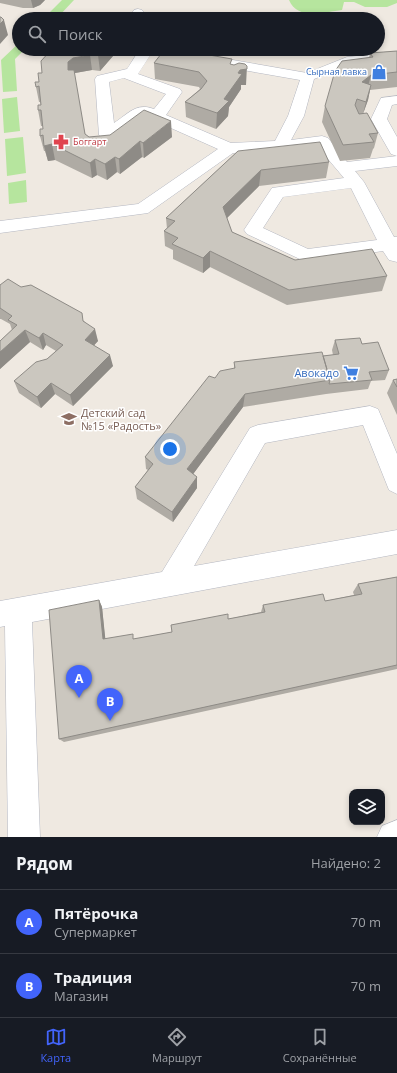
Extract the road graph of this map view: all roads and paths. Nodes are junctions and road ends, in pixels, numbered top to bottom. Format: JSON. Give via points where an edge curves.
{"nodes":[{"id":1,"x":142,"y":56,"type":"edge"},
{"id":2,"x":186,"y":56,"type":"edge"},
{"id":3,"x":397,"y":56,"type":"edge"},
{"id":4,"x":126,"y":74,"type":"junction"},
{"id":5,"x":308,"y":78,"type":"junction"},
{"id":6,"x":397,"y":100,"type":"edge"},
{"id":7,"x":157,"y":116,"type":"junction"},
{"id":8,"x":280,"y":146,"type":"junction"},
{"id":9,"x":228,"y":148,"type":"junction"},
{"id":10,"x":397,"y":151,"type":"edge"},
{"id":11,"x":397,"y":161,"type":"edge"},
{"id":12,"x":344,"y":167,"type":"junction"},
{"id":13,"x":356,"y":182,"type":"junction"},
{"id":14,"x":0,"y":226,"type":"edge"},
{"id":15,"x":394,"y":249,"type":"edge"},
{"id":16,"x":397,"y":483,"type":"edge"},
{"id":17,"x":397,"y":542,"type":"edge"},
{"id":18,"x":170,"y":583,"type":"junction"},
{"id":19,"x":9,"y":613,"type":"edge"},
{"id":20,"x":397,"y":836,"type":"edge"},
{"id":21,"x":24,"y":837,"type":"edge"},
{"id":22,"x":393,"y":837,"type":"edge"}],
"edges":[{"from":1,"to":4,"type":"street","via":[[132,72]]},
{"from":2,"to":5,"type":"street"},
{"from":3,"to":5,"type":"street","via":[[347,61]]},
{"from":4,"to":7,"type":"street","via":[[175,92]]},
{"from":4,"to":7,"type":"street","via":[[102,79],[107,135],[143,110]]},
{"from":5,"to":8,"type":"street","via":[[296,116]]},
{"from":6,"to":10,"type":"street","via":[[386,101],[379,119]]},
{"from":7,"to":9,"type":"street"},
{"from":8,"to":9,"type":"street"},
{"from":8,"to":12,"type":"street","via":[[322,141]]},
{"from":9,"to":14,"type":"street","via":[[142,209]]},
{"from":11,"to":12,"type":"street"},
{"from":12,"to":13,"type":"street"},
{"from":13,"to":15,"type":"street"},
{"from":13,"to":15,"type":"street","via":[[278,192],[253,230],[306,256]]},
{"from":16,"to":18,"type":"street","via":[[370,415],[258,435]]},
{"from":17,"to":18,"type":"street"},
{"from":18,"to":19,"type":"street"},
{"from":19,"to":21,"type":"street"},
{"from":20,"to":22,"type":"street"}]}
